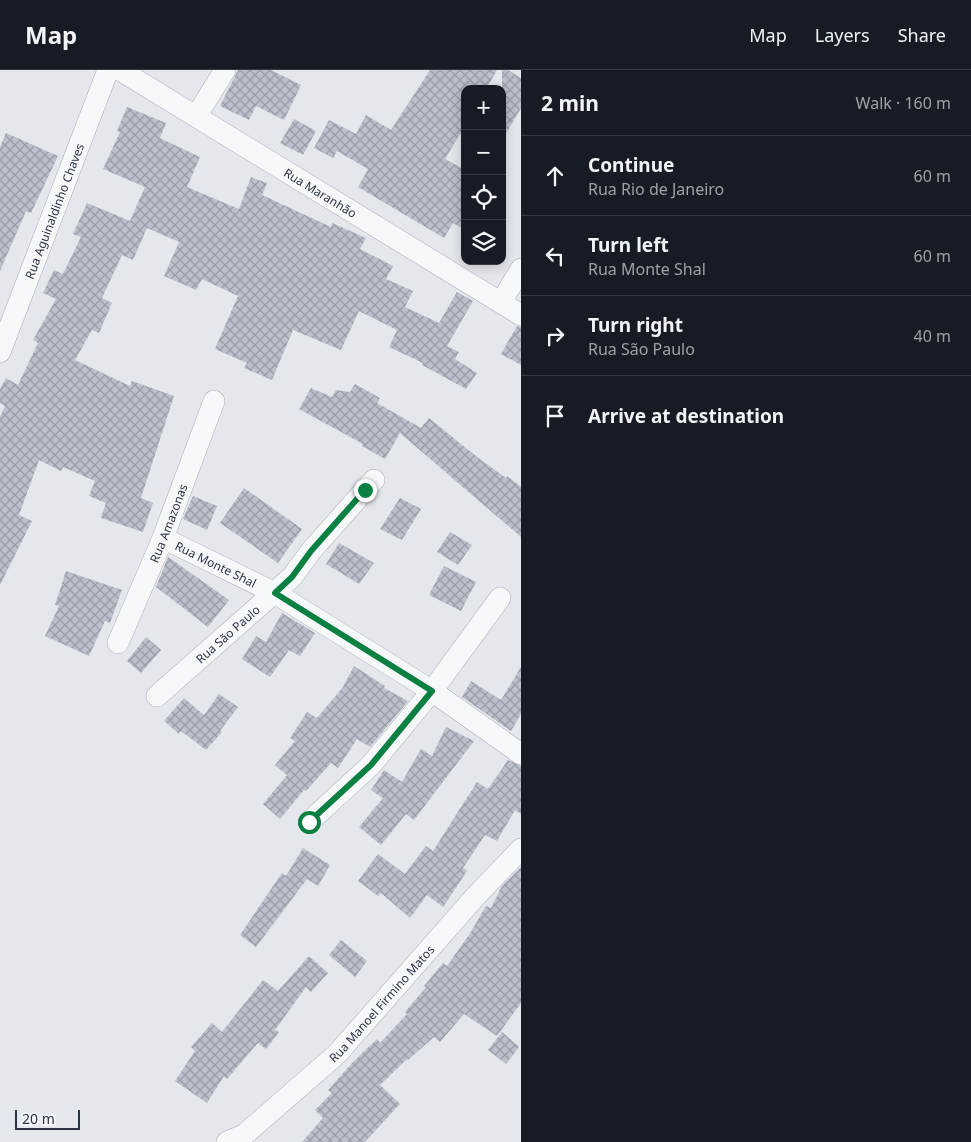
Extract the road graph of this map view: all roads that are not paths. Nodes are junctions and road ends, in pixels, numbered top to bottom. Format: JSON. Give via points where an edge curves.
{"nodes":[{"id":1,"x":108,"y":70,"type":"edge"},
{"id":2,"x":120,"y":70,"type":"edge"},
{"id":3,"x":225,"y":70,"type":"edge"},
{"id":4,"x":197,"y":115,"type":"junction"},
{"id":5,"x":521,"y":269,"type":"edge"},
{"id":6,"x":501,"y":302,"type":"junction"},
{"id":7,"x":521,"y":315,"type":"edge"},
{"id":8,"x":0,"y":352,"type":"edge"},
{"id":9,"x":214,"y":401,"type":"dead end"},
{"id":10,"x":374,"y":480,"type":"dead end"},
{"id":11,"x":163,"y":538,"type":"junction"},
{"id":12,"x":275,"y":593,"type":"junction"},
{"id":13,"x":500,"y":598,"type":"dead end"},
{"id":14,"x":118,"y":642,"type":"dead end"},
{"id":15,"x":432,"y":691,"type":"junction"},
{"id":16,"x":157,"y":696,"type":"dead end"},
{"id":17,"x":521,"y":754,"type":"edge"},
{"id":18,"x":309,"y":822,"type":"dead end"},
{"id":19,"x":521,"y":849,"type":"edge"},
{"id":20,"x":228,"y":1142,"type":"edge"}],
"edges":[{"from":1,"to":8,"type":"street","name":"Rua Aguinaldinho Chaves"},
{"from":2,"to":4,"type":"street","name":"Rua Maranhão"},
{"from":3,"to":4,"type":"street"},
{"from":4,"to":6,"type":"street","name":"Rua Maranhão"},
{"from":5,"to":6,"type":"street"},
{"from":6,"to":7,"type":"street","name":"Rua Maranhão"},
{"from":9,"to":11,"type":"street","name":"Rua Amazonas"},
{"from":10,"to":12,"type":"street","name":"Rua São Paulo"},
{"from":11,"to":12,"type":"street","name":"Rua Monte Shal"},
{"from":11,"to":14,"type":"street","name":"Rua Amazonas"},
{"from":12,"to":15,"type":"street","name":"Rua Monte Shal"},
{"from":12,"to":16,"type":"street","name":"Rua São Paulo"},
{"from":13,"to":15,"type":"street"},
{"from":15,"to":17,"type":"street","name":"Rua Monte Shal"},
{"from":15,"to":18,"type":"street","via":[[371,765]]},
{"from":19,"to":20,"type":"street","name":"Rua Manoel Firmino Matos","via":[[337,1054],[244,1135]]}]}
